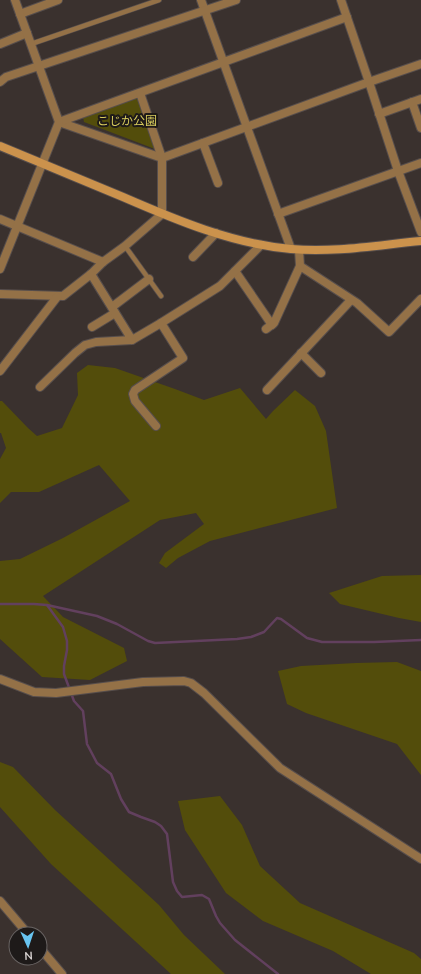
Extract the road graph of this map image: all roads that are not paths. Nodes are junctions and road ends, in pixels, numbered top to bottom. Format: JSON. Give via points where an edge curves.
{"nodes":[{"id":1,"x":15,"y":0,"type":"edge"},
{"id":2,"x":58,"y":0,"type":"edge"},
{"id":3,"x":159,"y":0,"type":"edge"},
{"id":4,"x":201,"y":0,"type":"edge"},
{"id":5,"x":236,"y":0,"type":"edge"},
{"id":6,"x":341,"y":0,"type":"edge"},
{"id":7,"x":205,"y":10,"type":"junction"},
{"id":8,"x":20,"y":14,"type":"junction"},
{"id":9,"x":347,"y":17,"type":"junction"},
{"id":10,"x":27,"y":33,"type":"junction"},
{"id":11,"x":0,"y":44,"type":"edge"},
{"id":12,"x":31,"y":44,"type":"junction"},
{"id":13,"x":224,"y":62,"type":"junction"},
{"id":14,"x":421,"y":64,"type":"edge"},
{"id":15,"x":39,"y":66,"type":"junction"},
{"id":16,"x":0,"y":82,"type":"edge"},
{"id":17,"x":369,"y":82,"type":"junction"},
{"id":18,"x":140,"y":93,"type":"junction"},
{"id":19,"x":421,"y":99,"type":"edge"},
{"id":20,"x":412,"y":102,"type":"junction"},
{"id":21,"x":379,"y":114,"type":"junction"},
{"id":22,"x":59,"y":122,"type":"junction"},
{"id":23,"x":247,"y":127,"type":"junction"},
{"id":24,"x":421,"y":128,"type":"edge"},
{"id":25,"x":204,"y":143,"type":"junction"},
{"id":26,"x":0,"y":146,"type":"edge"},
{"id":27,"x":162,"y":158,"type":"junction"},
{"id":28,"x":42,"y":163,"type":"junction"},
{"id":29,"x":421,"y":163,"type":"edge"},
{"id":30,"x":398,"y":171,"type":"junction"},
{"id":31,"x":218,"y":182,"type":"dead end"},
{"id":32,"x":162,"y":214,"type":"junction"},
{"id":33,"x":278,"y":214,"type":"junction"},
{"id":34,"x":0,"y":219,"type":"edge"},
{"id":35,"x":17,"y":226,"type":"junction"},
{"id":36,"x":421,"y":232,"type":"edge"},
{"id":37,"x":216,"y":233,"type":"junction"},
{"id":38,"x":421,"y":240,"type":"edge"},
{"id":39,"x":261,"y":245,"type":"junction"},
{"id":40,"x":125,"y":246,"type":"junction"},
{"id":41,"x":295,"y":249,"type":"junction"},
{"id":42,"x":193,"y":257,"type":"dead end"},
{"id":43,"x":103,"y":262,"type":"junction"},
{"id":44,"x":300,"y":266,"type":"junction"},
{"id":45,"x":0,"y":269,"type":"edge"},
{"id":46,"x":235,"y":271,"type":"junction"},
{"id":47,"x":91,"y":274,"type":"junction"},
{"id":48,"x":148,"y":278,"type":"junction"},
{"id":49,"x":0,"y":294,"type":"edge"},
{"id":50,"x":161,"y":296,"type":"dead end"},
{"id":51,"x":57,"y":297,"type":"junction"},
{"id":52,"x":421,"y":299,"type":"edge"},
{"id":53,"x":351,"y":300,"type":"junction"},
{"id":54,"x":113,"y":310,"type":"junction"},
{"id":55,"x":161,"y":323,"type":"junction"},
{"id":56,"x":92,"y":328,"type":"dead end"},
{"id":57,"x":132,"y":340,"type":"junction"},
{"id":58,"x":301,"y":353,"type":"junction"},
{"id":59,"x":0,"y":371,"type":"edge"},
{"id":60,"x":321,"y":373,"type":"dead end"},
{"id":61,"x":40,"y":387,"type":"dead end"},
{"id":62,"x":266,"y":390,"type":"dead end"},
{"id":63,"x":156,"y":426,"type":"dead end"},
{"id":64,"x":0,"y":679,"type":"edge"},
{"id":65,"x":421,"y":859,"type":"edge"},
{"id":66,"x":0,"y":901,"type":"edge"},
{"id":67,"x":21,"y":926,"type":"edge"},
{"id":68,"x":48,"y":957,"type":"edge"},
{"id":69,"x":62,"y":974,"type":"edge"}],
"edges":[{"from":1,"to":8,"type":"street"},
{"from":2,"to":8,"type":"street"},
{"from":3,"to":12,"type":"lane"},
{"from":4,"to":7,"type":"street"},
{"from":5,"to":7,"type":"street"},
{"from":6,"to":9,"type":"street"},
{"from":7,"to":13,"type":"street"},
{"from":7,"to":15,"type":"street"},
{"from":8,"to":10,"type":"street"},
{"from":9,"to":13,"type":"street"},
{"from":9,"to":17,"type":"street"},
{"from":10,"to":11,"type":"street"},
{"from":10,"to":12,"type":"street"},
{"from":12,"to":15,"type":"street"},
{"from":13,"to":18,"type":"street"},
{"from":13,"to":23,"type":"street"},
{"from":14,"to":17,"type":"street"},
{"from":15,"to":16,"type":"street","via":[[6,77]]},
{"from":15,"to":22,"type":"street"},
{"from":17,"to":21,"type":"street"},
{"from":17,"to":23,"type":"street"},
{"from":18,"to":22,"type":"street"},
{"from":18,"to":27,"type":"street"},
{"from":19,"to":20,"type":"street"},
{"from":20,"to":21,"type":"street"},
{"from":20,"to":24,"type":"street"},
{"from":21,"to":30,"type":"street"},
{"from":22,"to":27,"type":"street"},
{"from":22,"to":28,"type":"street"},
{"from":23,"to":25,"type":"street"},
{"from":23,"to":33,"type":"street"},
{"from":25,"to":27,"type":"street"},
{"from":25,"to":31,"type":"street"},
{"from":26,"to":28,"type":"street"},
{"from":27,"to":32,"type":"street"},
{"from":28,"to":32,"type":"street"},
{"from":28,"to":35,"type":"street"},
{"from":29,"to":30,"type":"street"},
{"from":30,"to":33,"type":"street"},
{"from":30,"to":36,"type":"street"},
{"from":32,"to":37,"type":"street"},
{"from":32,"to":40,"type":"street"},
{"from":33,"to":41,"type":"street"},
{"from":34,"to":35,"type":"street"},
{"from":35,"to":43,"type":"street"},
{"from":35,"to":45,"type":"street"},
{"from":37,"to":39,"type":"street"},
{"from":37,"to":42,"type":"street"},
{"from":38,"to":41,"type":"street","via":[[334,250]]},
{"from":39,"to":41,"type":"street"},
{"from":39,"to":46,"type":"street"},
{"from":40,"to":43,"type":"street"},
{"from":40,"to":48,"type":"lane"},
{"from":41,"to":44,"type":"street"},
{"from":43,"to":47,"type":"street"},
{"from":44,"to":46,"type":"street","via":[[274,323],[269,327]]},
{"from":44,"to":53,"type":"street"},
{"from":46,"to":55,"type":"street","via":[[220,286]]},
{"from":47,"to":51,"type":"street","via":[[63,296]]},
{"from":47,"to":54,"type":"street"},
{"from":48,"to":50,"type":"lane"},
{"from":48,"to":54,"type":"street"},
{"from":49,"to":51,"type":"street"},
{"from":51,"to":59,"type":"street"},
{"from":52,"to":53,"type":"street","via":[[389,332]]},
{"from":53,"to":58,"type":"street"},
{"from":54,"to":56,"type":"street"},
{"from":54,"to":57,"type":"street"},
{"from":55,"to":57,"type":"street"},
{"from":55,"to":63,"type":"street","via":[[183,358],[134,390],[132,394]]},
{"from":57,"to":61,"type":"street","via":[[85,345]]},
{"from":58,"to":60,"type":"street"},
{"from":58,"to":62,"type":"street"},
{"from":64,"to":65,"type":"street","via":[[34,692],[56,693],[143,682],[191,683],[280,768]]},
{"from":66,"to":67,"type":"street"},
{"from":68,"to":69,"type":"street"}]}
